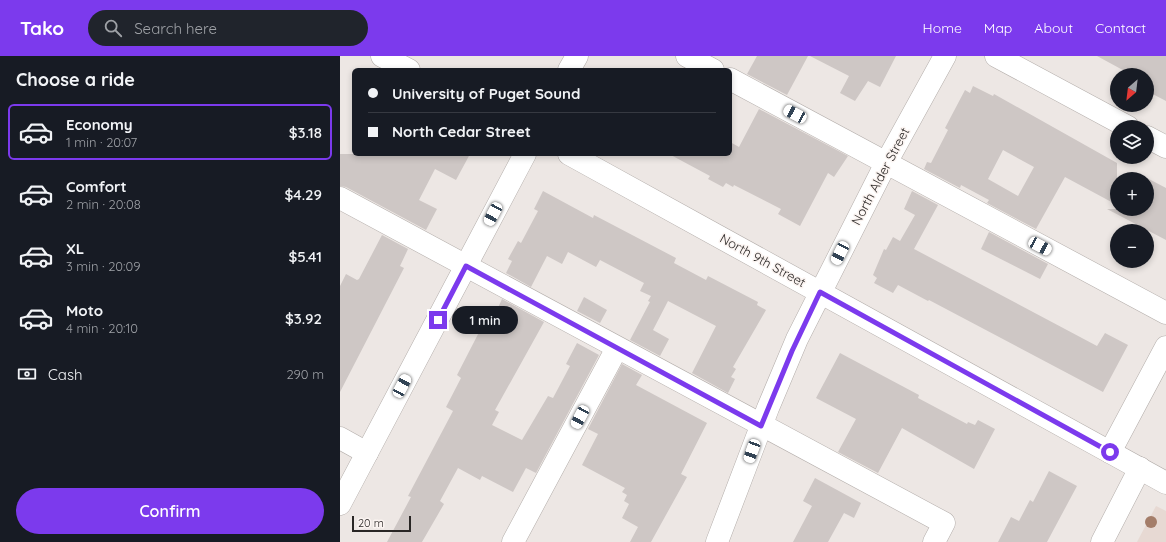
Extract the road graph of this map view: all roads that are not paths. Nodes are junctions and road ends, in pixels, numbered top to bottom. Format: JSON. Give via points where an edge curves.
{"nodes":[{"id":1,"x":382,"y":56,"type":"edge"},
{"id":2,"x":577,"y":56,"type":"edge"},
{"id":3,"x":687,"y":56,"type":"edge"},
{"id":4,"x":945,"y":56,"type":"edge"},
{"id":5,"x":996,"y":56,"type":"edge"},
{"id":6,"x":405,"y":68,"type":"edge"},
{"id":7,"x":570,"y":68,"type":"edge"},
{"id":8,"x":709,"y":68,"type":"edge"},
{"id":9,"x":732,"y":80,"type":"edge"},
{"id":10,"x":1115,"y":120,"type":"edge"},
{"id":11,"x":1154,"y":141,"type":"edge"},
{"id":12,"x":1166,"y":147,"type":"edge"},
{"id":13,"x":524,"y":156,"type":"edge"},
{"id":14,"x":573,"y":156,"type":"edge"},
{"id":15,"x":886,"y":163,"type":"junction"},
{"id":16,"x":340,"y":198,"type":"edge"},
{"id":17,"x":466,"y":266,"type":"junction"},
{"id":18,"x":820,"y":292,"type":"junction"},
{"id":19,"x":1166,"y":313,"type":"edge"},
{"id":20,"x":1166,"y":347,"type":"edge"},
{"id":21,"x":617,"y":348,"type":"junction"},
{"id":22,"x":761,"y":426,"type":"junction"},
{"id":23,"x":340,"y":438,"type":"edge"},
{"id":24,"x":1110,"y":452,"type":"junction"},
{"id":25,"x":367,"y":453,"type":"junction"},
{"id":26,"x":1140,"y":468,"type":"junction"},
{"id":27,"x":1166,"y":483,"type":"edge"},
{"id":28,"x":340,"y":504,"type":"edge"},
{"id":29,"x":513,"y":542,"type":"edge"},
{"id":30,"x":717,"y":542,"type":"edge"},
{"id":31,"x":934,"y":542,"type":"edge"},
{"id":32,"x":1102,"y":542,"type":"edge"}],
"edges":[{"from":1,"to":6,"type":"street"},
{"from":2,"to":7,"type":"street"},
{"from":3,"to":8,"type":"street"},
{"from":4,"to":15,"type":"street","name":"North Alder Street"},
{"from":5,"to":10,"type":"street"},
{"from":9,"to":15,"type":"street"},
{"from":11,"to":12,"type":"street"},
{"from":13,"to":17,"type":"street"},
{"from":14,"to":18,"type":"street","name":"North 9th Street"},
{"from":15,"to":18,"type":"street","name":"North Alder Street"},
{"from":15,"to":19,"type":"street"},
{"from":16,"to":17,"type":"street"},
{"from":17,"to":21,"type":"street"},
{"from":17,"to":25,"type":"street"},
{"from":18,"to":22,"type":"street","name":"North Alder Street"},
{"from":18,"to":24,"type":"street","name":"North 9th Street"},
{"from":20,"to":24,"type":"street"},
{"from":21,"to":22,"type":"street"},
{"from":21,"to":29,"type":"street"},
{"from":22,"to":30,"type":"street","name":"North Alder Street"},
{"from":22,"to":31,"type":"street","via":[[944,524]]},
{"from":23,"to":25,"type":"street"},
{"from":24,"to":26,"type":"street","name":"North 9th Street"},
{"from":25,"to":28,"type":"street"},
{"from":26,"to":27,"type":"street","name":"North 9th Street"},
{"from":26,"to":32,"type":"street"}]}
